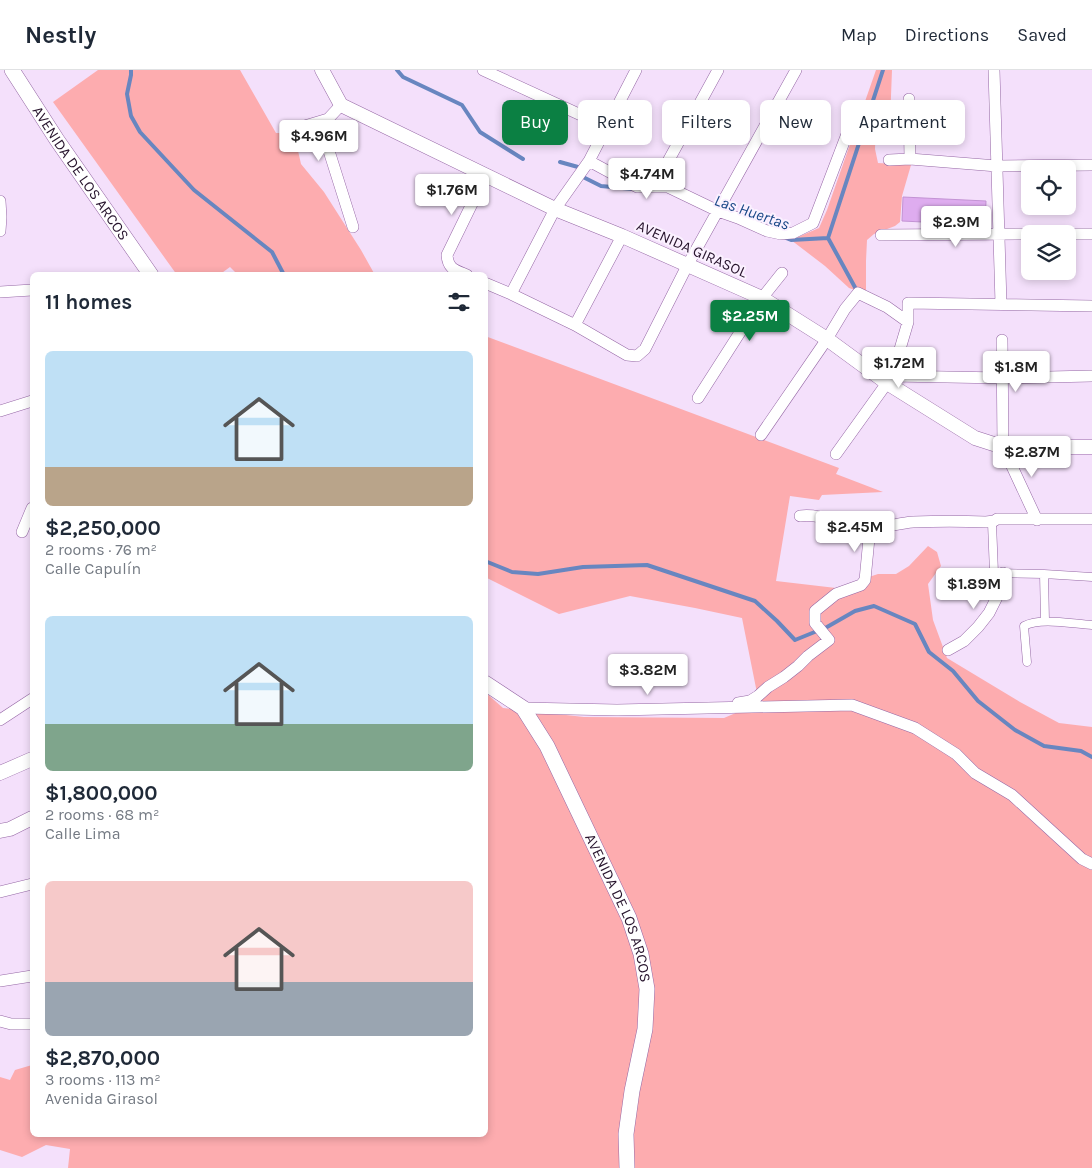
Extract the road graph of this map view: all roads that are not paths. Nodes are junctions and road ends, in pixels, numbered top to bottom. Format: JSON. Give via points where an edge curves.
{"nodes":[{"id":1,"x":12,"y":70,"type":"edge"},
{"id":2,"x":322,"y":70,"type":"edge"},
{"id":3,"x":483,"y":70,"type":"edge"},
{"id":4,"x":636,"y":70,"type":"edge"},
{"id":5,"x":718,"y":70,"type":"edge"},
{"id":6,"x":796,"y":70,"type":"edge"},
{"id":7,"x":994,"y":70,"type":"edge"},
{"id":8,"x":909,"y":99,"type":"dead end"},
{"id":9,"x":621,"y":100,"type":"edge"},
{"id":10,"x":341,"y":105,"type":"junction"},
{"id":11,"x":578,"y":114,"type":"edge"},
{"id":12,"x":328,"y":119,"type":"junction"},
{"id":13,"x":298,"y":128,"type":"dead end"},
{"id":14,"x":598,"y":145,"type":"edge"},
{"id":15,"x":843,"y":145,"type":"edge"},
{"id":16,"x":889,"y":160,"type":"dead end"},
{"id":17,"x":910,"y":160,"type":"junction"},
{"id":18,"x":588,"y":164,"type":"junction"},
{"id":19,"x":1092,"y":165,"type":"edge"},
{"id":20,"x":997,"y":166,"type":"junction"},
{"id":21,"x":486,"y":175,"type":"junction"},
{"id":22,"x":654,"y":187,"type":"junction"},
{"id":23,"x":0,"y":201,"type":"edge"},
{"id":24,"x":555,"y":209,"type":"junction"},
{"id":25,"x":716,"y":215,"type":"junction"},
{"id":26,"x":353,"y":227,"type":"dead end"},
{"id":27,"x":0,"y":230,"type":"edge"},
{"id":28,"x":1000,"y":234,"type":"junction"},
{"id":29,"x":1021,"y":234,"type":"edge"},
{"id":30,"x":1076,"y":234,"type":"edge"},
{"id":31,"x":1092,"y":234,"type":"edge"},
{"id":32,"x":881,"y":235,"type":"dead end"},
{"id":33,"x":622,"y":236,"type":"junction"},
{"id":34,"x":687,"y":266,"type":"junction"},
{"id":35,"x":149,"y":272,"type":"edge"},
{"id":36,"x":460,"y":272,"type":"edge"},
{"id":37,"x":782,"y":273,"type":"dead end"},
{"id":38,"x":488,"y":284,"type":"edge"},
{"id":39,"x":30,"y":290,"type":"edge"},
{"id":40,"x":0,"y":292,"type":"edge"},
{"id":41,"x":511,"y":294,"type":"junction"},
{"id":42,"x":762,"y":298,"type":"junction"},
{"id":43,"x":1001,"y":304,"type":"junction"},
{"id":44,"x":1092,"y":306,"type":"edge"},
{"id":45,"x":908,"y":322,"type":"junction"},
{"id":46,"x":575,"y":325,"type":"junction"},
{"id":47,"x":827,"y":339,"type":"junction"},
{"id":48,"x":1002,"y":340,"type":"dead end"},
{"id":49,"x":1092,"y":376,"type":"edge"},
{"id":50,"x":1002,"y":378,"type":"junction"},
{"id":51,"x":889,"y":379,"type":"junction"},
{"id":52,"x":698,"y":398,"type":"dead end"},
{"id":53,"x":30,"y":402,"type":"edge"},
{"id":54,"x":0,"y":411,"type":"edge"},
{"id":55,"x":761,"y":435,"type":"dead end"},
{"id":56,"x":1003,"y":447,"type":"junction"},
{"id":57,"x":1092,"y":447,"type":"edge"},
{"id":58,"x":836,"y":454,"type":"dead end"},
{"id":59,"x":30,"y":513,"type":"edge"},
{"id":60,"x":800,"y":516,"type":"dead end"},
{"id":61,"x":1092,"y":519,"type":"edge"},
{"id":62,"x":1037,"y":520,"type":"junction"},
{"id":63,"x":994,"y":521,"type":"junction"},
{"id":64,"x":870,"y":528,"type":"junction"},
{"id":65,"x":22,"y":532,"type":"dead end"},
{"id":66,"x":998,"y":573,"type":"junction"},
{"id":67,"x":1044,"y":574,"type":"junction"},
{"id":68,"x":1092,"y":577,"type":"edge"},
{"id":69,"x":1045,"y":621,"type":"junction"},
{"id":70,"x":1092,"y":625,"type":"edge"},
{"id":71,"x":948,"y":650,"type":"dead end"},
{"id":72,"x":1027,"y":662,"type":"dead end"},
{"id":73,"x":488,"y":685,"type":"edge"},
{"id":74,"x":30,"y":700,"type":"edge"},
{"id":75,"x":523,"y":708,"type":"junction"},
{"id":76,"x":717,"y":708,"type":"junction"},
{"id":77,"x":0,"y":720,"type":"edge"},
{"id":78,"x":30,"y":760,"type":"edge"},
{"id":79,"x":0,"y":773,"type":"edge"},
{"id":80,"x":30,"y":819,"type":"edge"},
{"id":81,"x":0,"y":831,"type":"edge"},
{"id":82,"x":1092,"y":864,"type":"edge"},
{"id":83,"x":30,"y":884,"type":"edge"},
{"id":84,"x":0,"y":892,"type":"edge"},
{"id":85,"x":30,"y":976,"type":"edge"},
{"id":86,"x":0,"y":981,"type":"edge"},
{"id":87,"x":0,"y":1021,"type":"edge"},
{"id":88,"x":30,"y":1024,"type":"edge"},
{"id":89,"x":627,"y":1168,"type":"edge"}],
"edges":[{"from":1,"to":35,"type":"main road","name":"AVENIDA DE LOS ARCOS"},
{"from":2,"to":10,"type":"street"},
{"from":3,"to":11,"type":"street"},
{"from":4,"to":9,"type":"street"},
{"from":5,"to":22,"type":"street"},
{"from":6,"to":25,"type":"street"},
{"from":7,"to":20,"type":"street"},
{"from":8,"to":17,"type":"street"},
{"from":10,"to":12,"type":"street"},
{"from":10,"to":21,"type":"street","name":"AVENIDA GIRASOL"},
{"from":12,"to":13,"type":"street"},
{"from":12,"to":26,"type":"street","via":[[329,151]]},
{"from":14,"to":18,"type":"street"},
{"from":15,"to":25,"type":"street","via":[[813,223],[793,233],[780,234],[738,218]]},
{"from":16,"to":17,"type":"street"},
{"from":17,"to":20,"type":"street"},
{"from":18,"to":22,"type":"street","via":[[637,187]]},
{"from":18,"to":24,"type":"street"},
{"from":19,"to":20,"type":"street"},
{"from":20,"to":28,"type":"street"},
{"from":21,"to":24,"type":"street","name":"AVENIDA GIRASOL"},
{"from":21,"to":36,"type":"street","via":[[447,255],[452,269]]},
{"from":22,"to":25,"type":"street","via":[[668,187]]},
{"from":23,"to":27,"type":"street"},
{"from":24,"to":33,"type":"street","name":"AVENIDA GIRASOL"},
{"from":24,"to":41,"type":"street"},
{"from":25,"to":34,"type":"street"},
{"from":28,"to":29,"type":"street"},
{"from":28,"to":32,"type":"street"},
{"from":28,"to":43,"type":"street"},
{"from":30,"to":31,"type":"street"},
{"from":33,"to":34,"type":"street","name":"AVENIDA GIRASOL"},
{"from":33,"to":46,"type":"street"},
{"from":34,"to":42,"type":"street","name":"AVENIDA GIRASOL"},
{"from":34,"to":46,"type":"street","via":[[645,349],[637,356],[627,355]]},
{"from":37,"to":42,"type":"street"},
{"from":38,"to":41,"type":"street"},
{"from":39,"to":40,"type":"street"},
{"from":41,"to":46,"type":"street"},
{"from":42,"to":47,"type":"street","name":"AVENIDA GIRASOL"},
{"from":42,"to":52,"type":"street"},
{"from":43,"to":44,"type":"street"},
{"from":43,"to":45,"type":"street","via":[[908,303]]},
{"from":45,"to":47,"type":"street","via":[[858,292]]},
{"from":45,"to":51,"type":"street"},
{"from":47,"to":51,"type":"street","name":"AVENIDA GIRASOL"},
{"from":47,"to":55,"type":"street"},
{"from":48,"to":50,"type":"street"},
{"from":49,"to":50,"type":"street"},
{"from":50,"to":51,"type":"street"},
{"from":50,"to":56,"type":"street"},
{"from":51,"to":56,"type":"street","name":"AVENIDA GIRASOL","via":[[975,438]]},
{"from":51,"to":58,"type":"street"},
{"from":53,"to":54,"type":"street"},
{"from":56,"to":57,"type":"street","name":"AVENIDA GIRASOL"},
{"from":56,"to":62,"type":"street"},
{"from":59,"to":65,"type":"street"},
{"from":60,"to":64,"type":"street","via":[[817,516]]},
{"from":61,"to":62,"type":"street"},
{"from":62,"to":63,"type":"street"},
{"from":63,"to":64,"type":"street","via":[[911,522]]},
{"from":63,"to":66,"type":"street"},
{"from":64,"to":76,"type":"street","via":[[866,580],[836,594],[815,611],[815,624],[829,640],[750,701]]},
{"from":66,"to":67,"type":"street"},
{"from":66,"to":71,"type":"street","via":[[1001,589],[988,613],[964,641]]},
{"from":67,"to":68,"type":"street"},
{"from":67,"to":69,"type":"street"},
{"from":69,"to":70,"type":"street"},
{"from":69,"to":72,"type":"street","via":[[1030,622],[1024,626]]},
{"from":73,"to":75,"type":"main road","name":"AVENIDA DE LOS ARCOS"},
{"from":74,"to":77,"type":"street"},
{"from":75,"to":76,"type":"street"},
{"from":75,"to":89,"type":"main road","name":"AVENIDA DE LOS ARCOS","via":[[547,746],[629,918],[641,954],[647,989],[645,1029],[626,1134]]},
{"from":76,"to":82,"type":"street","via":[[852,705],[915,728],[956,754],[975,773],[1012,795],[1082,859]]},
{"from":78,"to":79,"type":"street"},
{"from":80,"to":81,"type":"street","via":[[10,830]]},
{"from":83,"to":84,"type":"street"},
{"from":85,"to":86,"type":"street"},
{"from":87,"to":88,"type":"street"}]}
